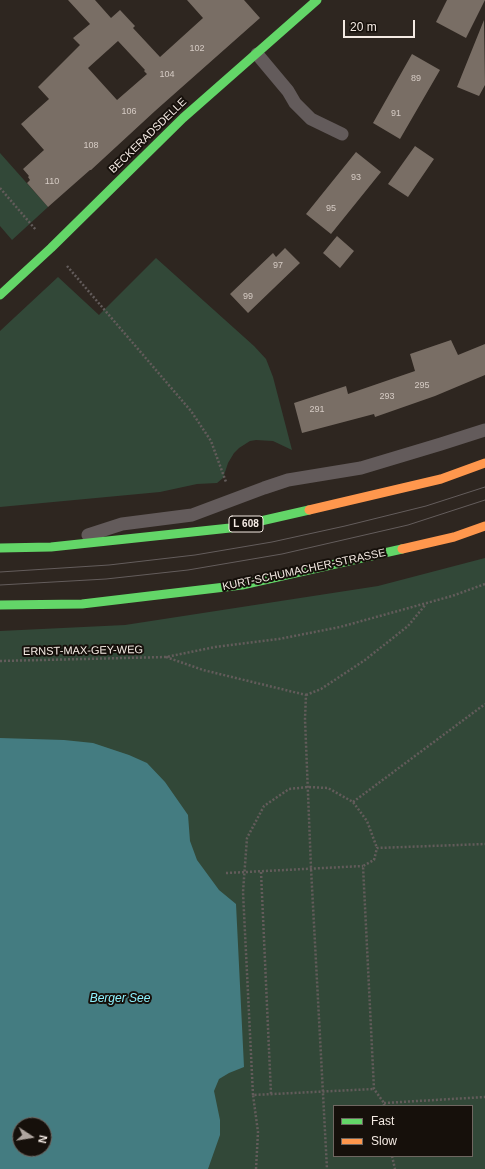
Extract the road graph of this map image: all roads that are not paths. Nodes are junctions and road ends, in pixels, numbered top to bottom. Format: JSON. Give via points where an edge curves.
{"nodes":[{"id":1,"x":318,"y":0,"type":"edge"},
{"id":2,"x":257,"y":54,"type":"junction"},
{"id":3,"x":342,"y":134,"type":"dead end"},
{"id":4,"x":0,"y":294,"type":"edge"},
{"id":5,"x":485,"y":430,"type":"edge"},
{"id":6,"x":485,"y":463,"type":"edge"},
{"id":7,"x":485,"y":526,"type":"edge"},
{"id":8,"x":51,"y":547,"type":"junction"},
{"id":9,"x":0,"y":548,"type":"edge"},
{"id":10,"x":0,"y":605,"type":"edge"}],
"edges":[{"from":1,"to":2,"type":"main road","name":"BECKERADSDELLE"},
{"from":2,"to":3,"type":"lane","via":[[295,103],[312,119]]},
{"from":2,"to":4,"type":"main road","name":"BECKERADSDELLE","via":[[183,118],[51,248]]},
{"from":5,"to":8,"type":"lane","via":[[361,468],[288,480],[192,515],[122,524]]},
{"from":6,"to":8,"type":"main road","number":"L 608","via":[[441,478],[230,528]]},
{"from":7,"to":10,"type":"main road","name":"KURT-SCHUMACHER-STRASSE","via":[[454,537],[242,585],[82,604]]},
{"from":8,"to":9,"type":"main road","number":"L 608"}]}
